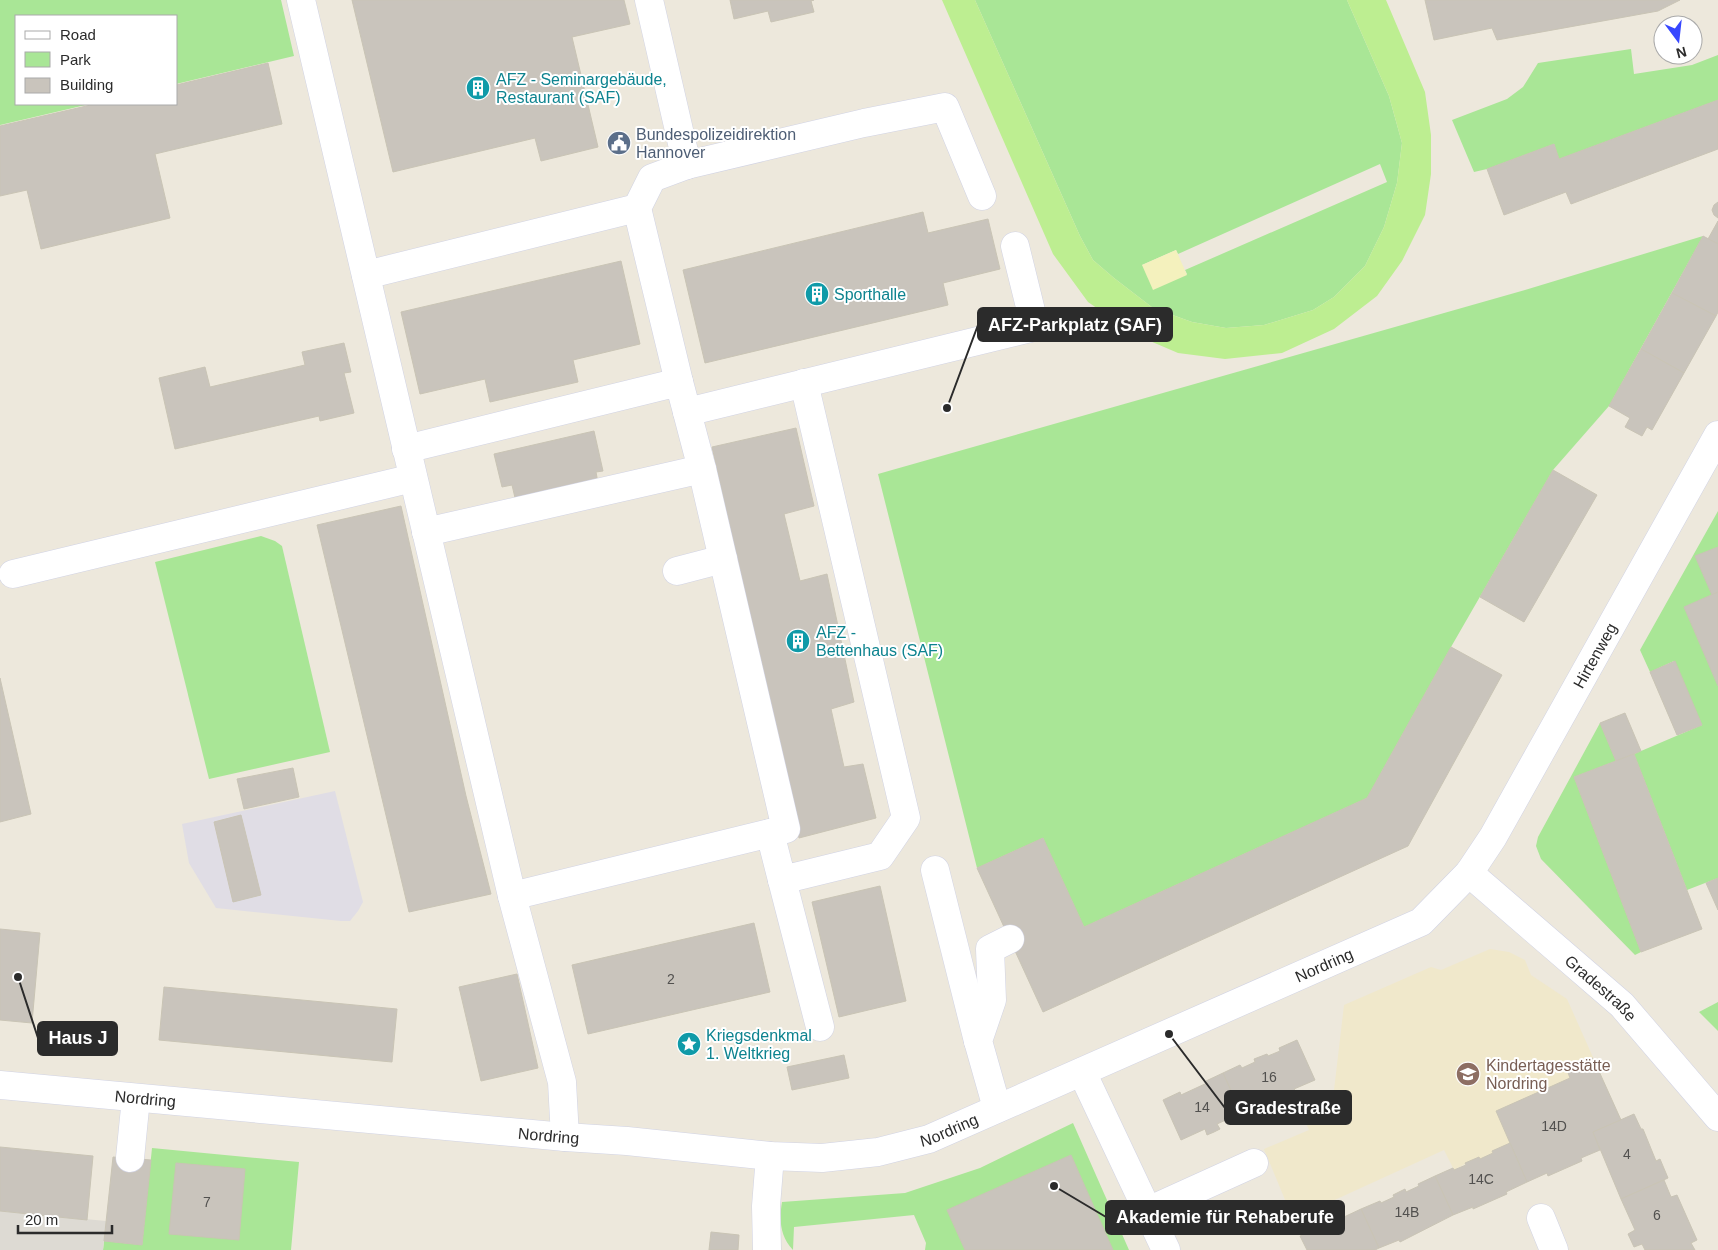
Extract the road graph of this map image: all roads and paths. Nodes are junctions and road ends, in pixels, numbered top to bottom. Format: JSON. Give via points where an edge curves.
{"nodes":[{"id":1,"x":301,"y":0,"type":"edge"},
{"id":2,"x":649,"y":0,"type":"edge"},
{"id":3,"x":687,"y":165,"type":"junction"},
{"id":4,"x":982,"y":196,"type":"dead end"},
{"id":5,"x":637,"y":208,"type":"junction"},
{"id":6,"x":1015,"y":246,"type":"dead end"},
{"id":7,"x":366,"y":275,"type":"junction"},
{"id":8,"x":679,"y":382,"type":"junction"},
{"id":9,"x":804,"y":383,"type":"junction"},
{"id":10,"x":687,"y":412,"type":"junction"},
{"id":11,"x":1718,"y":435,"type":"edge"},
{"id":12,"x":406,"y":449,"type":"junction"},
{"id":13,"x":702,"y":469,"type":"junction"},
{"id":14,"x":413,"y":478,"type":"junction"},
{"id":15,"x":426,"y":532,"type":"junction"},
{"id":16,"x":723,"y":559,"type":"junction"},
{"id":17,"x":676,"y":571,"type":"dead end"},
{"id":18,"x":13,"y":574,"type":"dead end"},
{"id":19,"x":770,"y":833,"type":"junction"},
{"id":20,"x":935,"y":870,"type":"dead end"},
{"id":21,"x":1469,"y":873,"type":"junction"},
{"id":22,"x":782,"y":880,"type":"junction"},
{"id":23,"x":512,"y":896,"type":"junction"},
{"id":24,"x":1010,"y":940,"type":"dead end"},
{"id":25,"x":820,"y":1027,"type":"dead end"},
{"id":26,"x":978,"y":1041,"type":"junction"},
{"id":27,"x":1082,"y":1072,"type":"junction"},
{"id":28,"x":0,"y":1085,"type":"edge"},
{"id":29,"x":136,"y":1098,"type":"junction"},
{"id":30,"x":997,"y":1108,"type":"junction"},
{"id":31,"x":1718,"y":1117,"type":"edge"},
{"id":32,"x":566,"y":1138,"type":"junction"},
{"id":33,"x":770,"y":1156,"type":"junction"},
{"id":34,"x":130,"y":1158,"type":"dead end"},
{"id":35,"x":1254,"y":1163,"type":"dead end"},
{"id":36,"x":1148,"y":1211,"type":"junction"},
{"id":37,"x":1541,"y":1218,"type":"dead end"},
{"id":38,"x":767,"y":1250,"type":"edge"},
{"id":39,"x":1166,"y":1250,"type":"edge"},
{"id":40,"x":1554,"y":1250,"type":"edge"}],
"edges":[{"from":1,"to":7,"type":"street"},
{"from":2,"to":3,"type":"street"},
{"from":3,"to":4,"type":"street","via":[[945,107]]},
{"from":3,"to":5,"type":"street","via":[[652,178]]},
{"from":5,"to":7,"type":"street"},
{"from":5,"to":8,"type":"street"},
{"from":6,"to":9,"type":"street","via":[[1035,327]]},
{"from":7,"to":12,"type":"street"},
{"from":8,"to":10,"type":"street"},
{"from":8,"to":12,"type":"street"},
{"from":9,"to":10,"type":"street"},
{"from":9,"to":22,"type":"street","via":[[906,818],[880,856]]},
{"from":10,"to":13,"type":"street"},
{"from":11,"to":21,"type":"street","name":"Hirtenweg","via":[[1493,837]]},
{"from":12,"to":14,"type":"street"},
{"from":13,"to":15,"type":"street"},
{"from":13,"to":16,"type":"street"},
{"from":14,"to":15,"type":"street"},
{"from":14,"to":18,"type":"street"},
{"from":15,"to":23,"type":"street"},
{"from":16,"to":17,"type":"street"},
{"from":16,"to":19,"type":"street","via":[[758,758],[786,829]]},
{"from":19,"to":22,"type":"street"},
{"from":19,"to":23,"type":"street","via":[[558,877]]},
{"from":20,"to":26,"type":"street"},
{"from":21,"to":27,"type":"street","name":"Nordring","via":[[1421,922]]},
{"from":21,"to":31,"type":"street","name":"Gradestraße","via":[[1622,1005]]},
{"from":22,"to":25,"type":"street"},
{"from":23,"to":32,"type":"street","via":[[562,1082]]},
{"from":24,"to":26,"type":"street","via":[[990,948],[992,1000]]},
{"from":26,"to":30,"type":"street"},
{"from":27,"to":30,"type":"street","name":"Nordring"},
{"from":27,"to":36,"type":"street"},
{"from":28,"to":29,"type":"street","name":"Nordring"},
{"from":29,"to":32,"type":"street","name":"Nordring"},
{"from":29,"to":34,"type":"street"},
{"from":30,"to":33,"type":"street","name":"Nordring","via":[[929,1139],[878,1152],[822,1158]]},
{"from":32,"to":33,"type":"street","name":"Nordring"},
{"from":33,"to":38,"type":"street"},
{"from":35,"to":36,"type":"street"},
{"from":36,"to":39,"type":"street"},
{"from":37,"to":40,"type":"street"}]}
